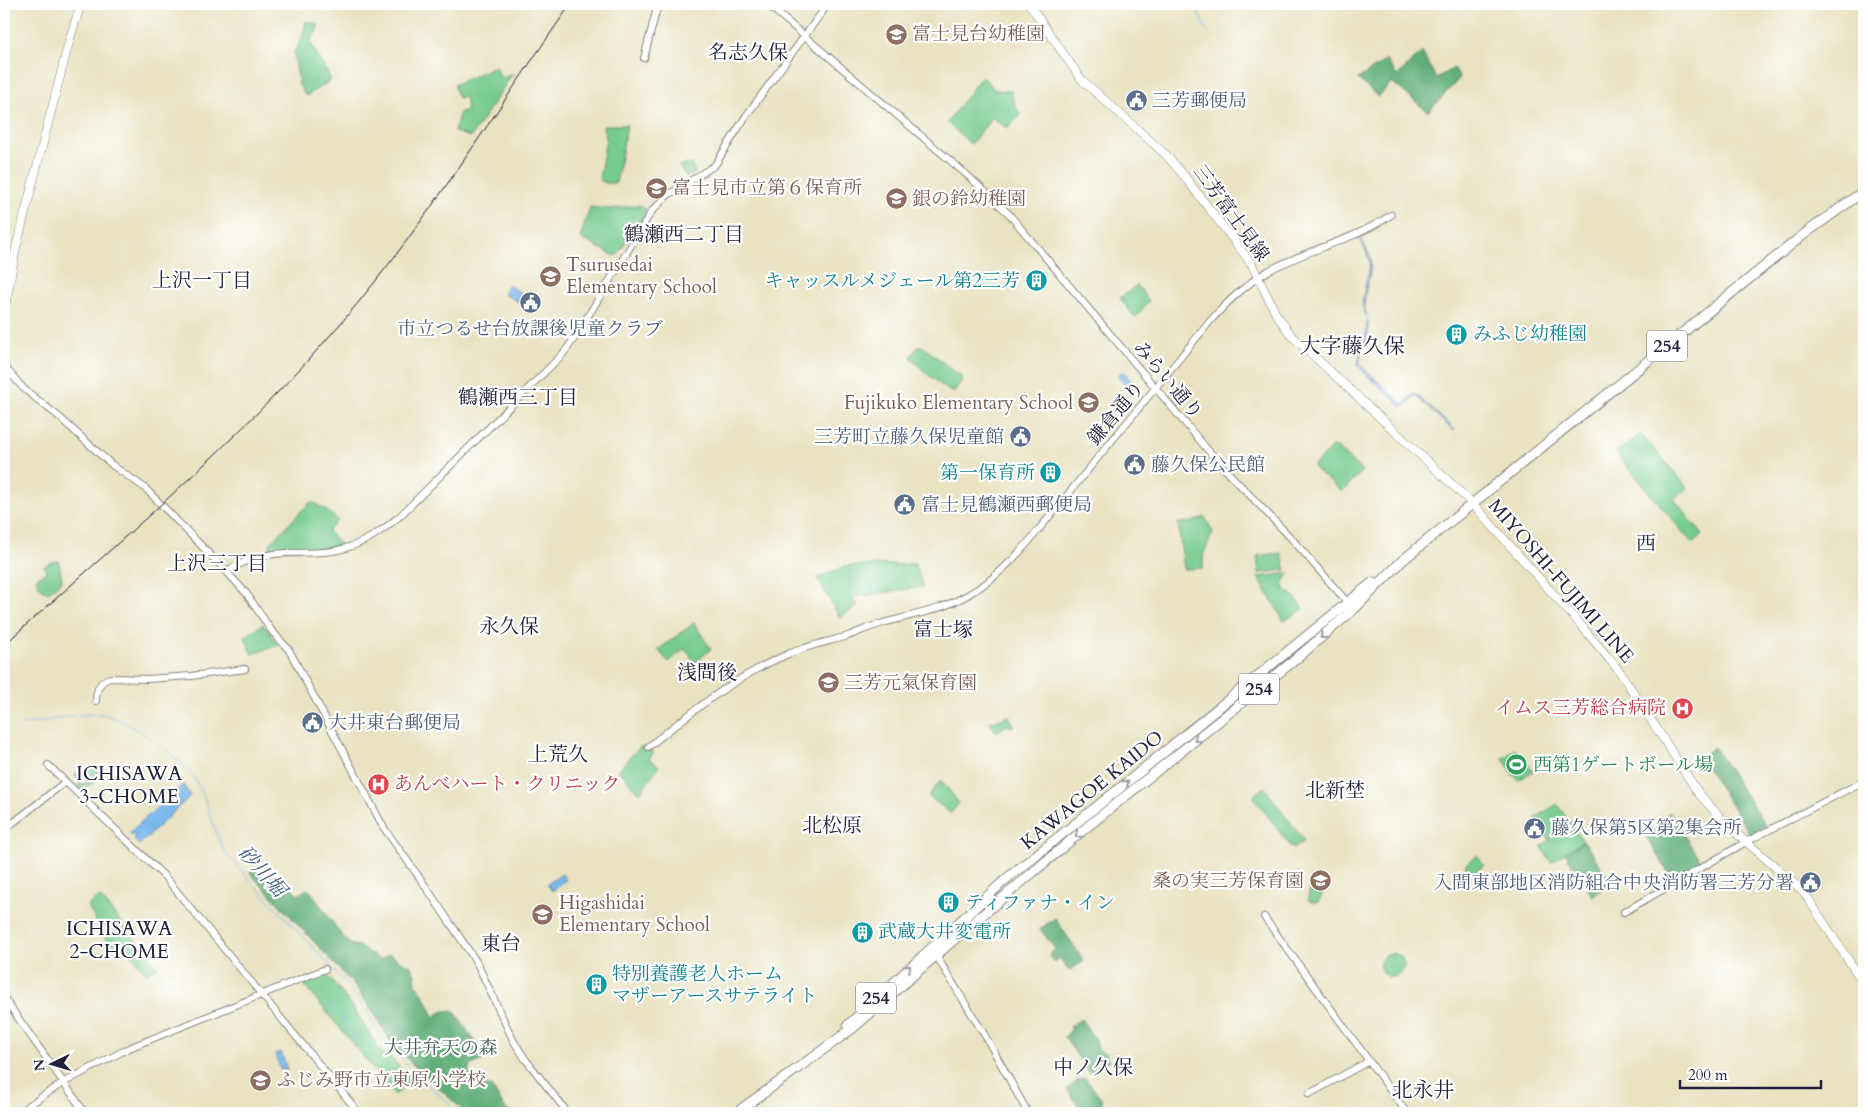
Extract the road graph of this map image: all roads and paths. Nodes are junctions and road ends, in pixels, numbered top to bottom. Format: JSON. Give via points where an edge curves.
{"nodes":[{"id":1,"x":81,"y":4,"type":"edge"},
{"id":2,"x":658,"y":4,"type":"edge"},
{"id":3,"x":767,"y":4,"type":"edge"},
{"id":4,"x":828,"y":4,"type":"edge"},
{"id":5,"x":1029,"y":4,"type":"edge"},
{"id":6,"x":805,"y":36,"type":"junction"},
{"id":7,"x":644,"y":58,"type":"dead end"},
{"id":8,"x":1864,"y":191,"type":"edge"},
{"id":9,"x":1391,"y":215,"type":"dead end"},
{"id":10,"x":1258,"y":278,"type":"junction"},
{"id":11,"x":4,"y":312,"type":"edge"},
{"id":12,"x":4,"y":366,"type":"edge"},
{"id":13,"x":1155,"y":390,"type":"junction"},
{"id":14,"x":1472,"y":503,"type":"junction"},
{"id":15,"x":1393,"y":568,"type":"junction"},
{"id":16,"x":226,"y":571,"type":"junction"},
{"id":17,"x":1348,"y":603,"type":"junction"},
{"id":18,"x":245,"y":669,"type":"dead end"},
{"id":19,"x":96,"y":701,"type":"dead end"},
{"id":20,"x":648,"y":747,"type":"dead end"},
{"id":21,"x":48,"y":765,"type":"dead end"},
{"id":22,"x":1864,"y":780,"type":"edge"},
{"id":23,"x":65,"y":782,"type":"junction"},
{"id":24,"x":4,"y":830,"type":"edge"},
{"id":25,"x":1746,"y":842,"type":"junction"},
{"id":26,"x":1624,"y":912,"type":"dead end"},
{"id":27,"x":1264,"y":917,"type":"dead end"},
{"id":28,"x":931,"y":947,"type":"junction"},
{"id":29,"x":936,"y":956,"type":"junction"},
{"id":30,"x":325,"y":969,"type":"dead end"},
{"id":31,"x":1864,"y":984,"type":"edge"},
{"id":32,"x":262,"y":994,"type":"junction"},
{"id":33,"x":4,"y":998,"type":"edge"},
{"id":34,"x":822,"y":1050,"type":"junction"},
{"id":35,"x":1369,"y":1061,"type":"junction"},
{"id":36,"x":63,"y":1083,"type":"junction"},
{"id":37,"x":1309,"y":1094,"type":"dead end"},
{"id":38,"x":564,"y":1108,"type":"dead end"},
{"id":39,"x":16,"y":1113,"type":"edge"},
{"id":40,"x":85,"y":1113,"type":"edge"},
{"id":41,"x":359,"y":1113,"type":"edge"},
{"id":42,"x":736,"y":1113,"type":"edge"},
{"id":43,"x":1028,"y":1113,"type":"edge"},
{"id":44,"x":1407,"y":1113,"type":"edge"}],
"edges":[{"from":1,"to":11,"type":"main road","via":[[18,240]]},
{"from":2,"to":7,"type":"street"},
{"from":3,"to":6,"type":"street","name":"みらい通り"},
{"from":4,"to":6,"type":"street"},
{"from":5,"to":10,"type":"main road","name":"三芳富士見線","via":[[1081,79],[1181,172],[1248,259]]},
{"from":6,"to":13,"type":"street","name":"みらい通り","via":[[996,201]]},
{"from":6,"to":16,"type":"street","via":[[746,116],[715,165],[668,195],[652,211],[563,354],[401,515],[379,533],[357,544],[326,552],[269,555]]},
{"from":8,"to":14,"type":"highway","number":"254","via":[[1803,235]]},
{"from":9,"to":10,"type":"street","name":"鎌倉通り","via":[[1359,234]]},
{"from":10,"to":13,"type":"street","name":"鎌倉通り","via":[[1221,309]]},
{"from":10,"to":14,"type":"main road","name":"三芳富士見線","via":[[1291,335]]},
{"from":12,"to":16,"type":"street","via":[[23,388],[112,465],[145,488]]},
{"from":13,"to":17,"type":"street","name":"みらい通り"},
{"from":13,"to":20,"type":"street","name":"鎌倉通り","via":[[1019,552],[980,588],[935,610],[880,624],[770,662],[731,684]]},
{"from":14,"to":15,"type":"highway","name":"KAWAGOE KAIDO","number":"254"},
{"from":14,"to":25,"type":"main road","name":"MIYOSHI-FUJIMI LINE","via":[[1596,642],[1620,672],[1699,794]]},
{"from":15,"to":17,"type":"highway","name":"KAWAGOE KAIDO","number":"254"},
{"from":15,"to":29,"type":"highway","name":"KAWAGOE KAIDO","number":"254","one_way":true,"via":[[1354,609],[1296,659],[1086,828]]},
{"from":16,"to":38,"type":"street","via":[[290,650],[384,828],[477,963],[518,1047]]},
{"from":28,"to":17,"type":"highway","name":"KAWAGOE KAIDO","number":"254","one_way":true,"via":[[1006,879]]},
{"from":18,"to":19,"type":"street","via":[[191,676],[110,678],[99,684]]},
{"from":21,"to":23,"type":"street"},
{"from":22,"to":25,"type":"street"},
{"from":23,"to":24,"type":"street"},
{"from":23,"to":32,"type":"street","via":[[164,877]]},
{"from":25,"to":26,"type":"street"},
{"from":25,"to":31,"type":"main road","name":"MIYOSHI-FUJIMI LINE","via":[[1802,892]]},
{"from":27,"to":35,"type":"street"},
{"from":28,"to":29,"type":"street"},
{"from":34,"to":28,"type":"highway","name":"KAWAGOE KAIDO","number":"254","one_way":true},
{"from":29,"to":34,"type":"highway","name":"KAWAGOE KAIDO","number":"254","via":[[853,1028]]},
{"from":29,"to":43,"type":"street"},
{"from":30,"to":32,"type":"street"},
{"from":32,"to":36,"type":"street","via":[[145,1041]]},
{"from":32,"to":41,"type":"street"},
{"from":33,"to":36,"type":"street"},
{"from":34,"to":42,"type":"highway","name":"KAWAGOE KAIDO","number":"254"},
{"from":35,"to":37,"type":"street"},
{"from":35,"to":44,"type":"street"},
{"from":36,"to":39,"type":"street"},
{"from":36,"to":40,"type":"street"}]}
